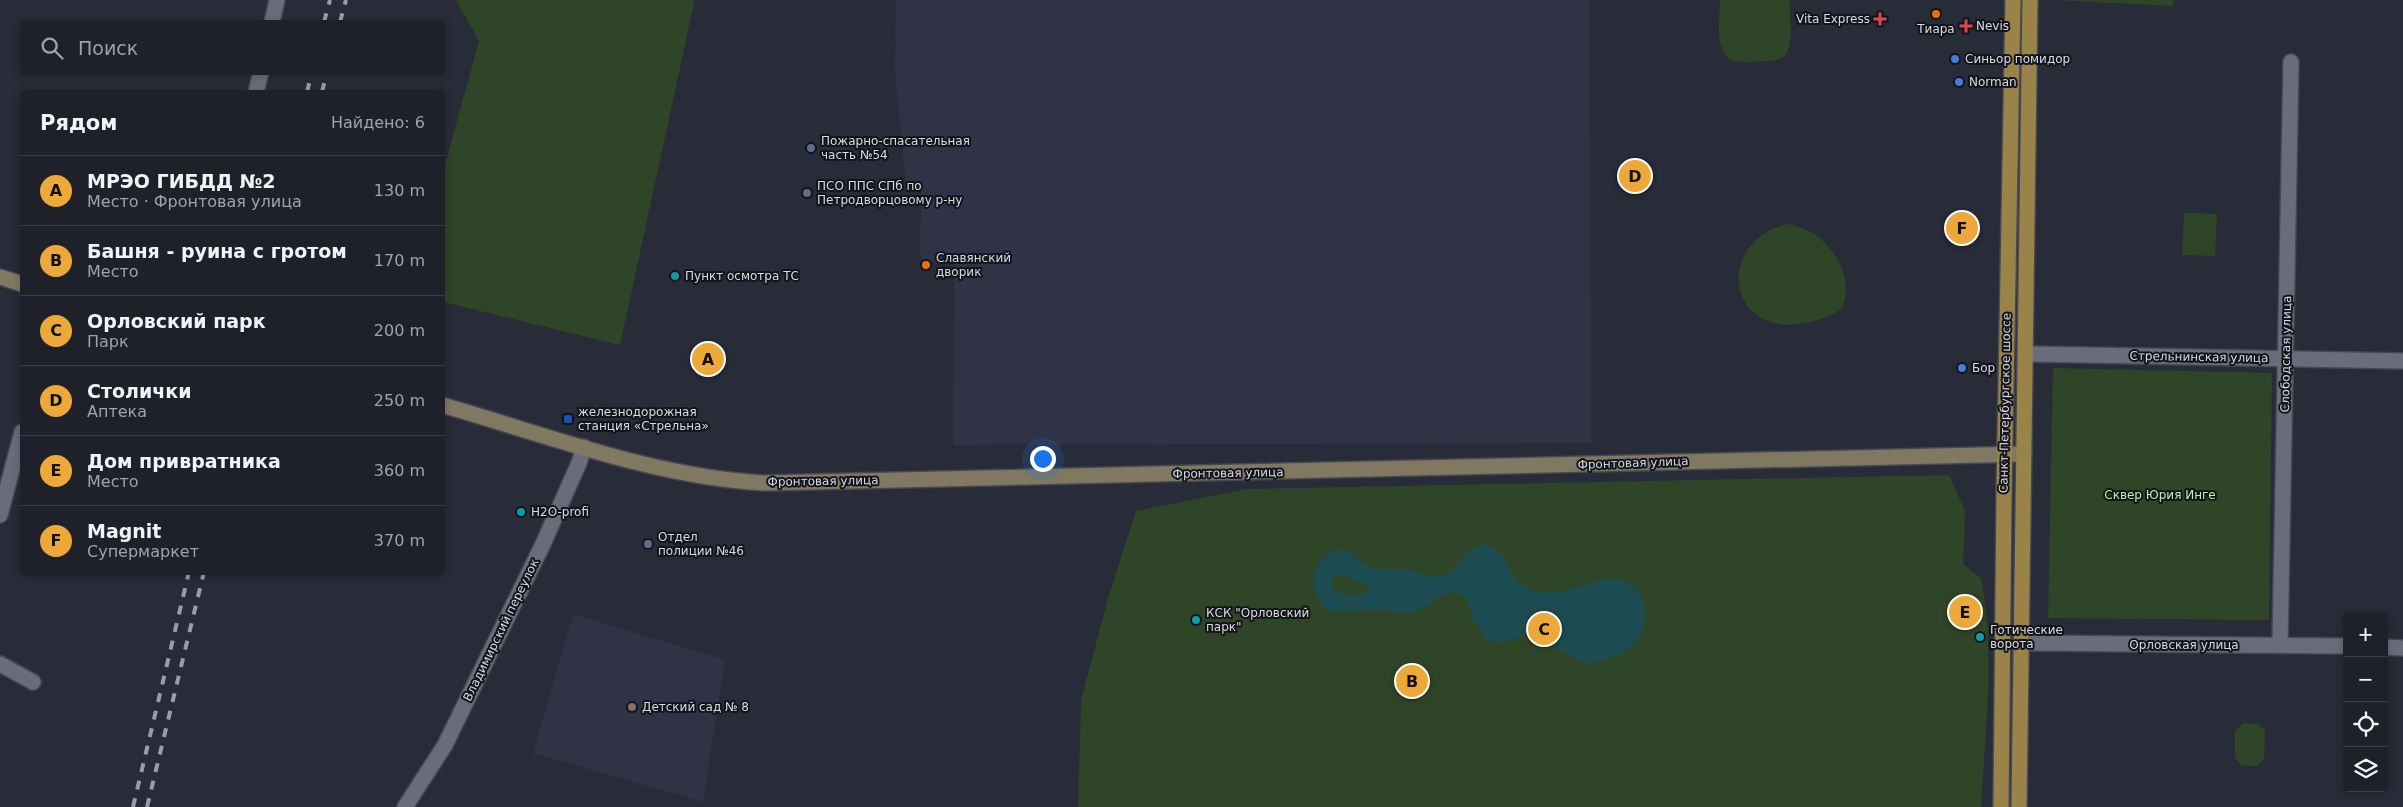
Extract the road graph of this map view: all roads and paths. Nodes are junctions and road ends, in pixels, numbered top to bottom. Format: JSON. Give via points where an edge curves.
{"nodes":[{"id":1,"x":277,"y":0,"type":"edge"},
{"id":2,"x":2013,"y":0,"type":"edge"},
{"id":3,"x":2030,"y":0,"type":"edge"},
{"id":4,"x":272,"y":20,"type":"edge"},
{"id":5,"x":2291,"y":62,"type":"dead end"},
{"id":6,"x":260,"y":75,"type":"edge"},
{"id":7,"x":256,"y":90,"type":"edge"},
{"id":8,"x":0,"y":277,"type":"edge"},
{"id":9,"x":20,"y":283,"type":"edge"},
{"id":10,"x":2026,"y":354,"type":"junction"},
{"id":11,"x":2286,"y":358,"type":"junction"},
{"id":12,"x":2403,"y":361,"type":"edge"},
{"id":13,"x":445,"y":407,"type":"edge"},
{"id":14,"x":20,"y":440,"type":"edge"},
{"id":15,"x":584,"y":447,"type":"junction"},
{"id":16,"x":2004,"y":454,"type":"junction"},
{"id":17,"x":2024,"y":454,"type":"junction"},
{"id":18,"x":0,"y":515,"type":"edge"},
{"id":19,"x":2022,"y":643,"type":"junction"},
{"id":20,"x":2280,"y":645,"type":"junction"},
{"id":21,"x":2343,"y":646,"type":"edge"},
{"id":22,"x":2388,"y":647,"type":"edge"},
{"id":23,"x":2403,"y":648,"type":"edge"},
{"id":24,"x":0,"y":664,"type":"edge"},
{"id":25,"x":33,"y":682,"type":"dead end"},
{"id":26,"x":405,"y":807,"type":"edge"},
{"id":27,"x":2001,"y":807,"type":"edge"},
{"id":28,"x":2019,"y":807,"type":"edge"}],
"edges":[{"from":1,"to":4,"type":"street"},
{"from":2,"to":16,"type":"main road","name":"Санкт-Петербургское шоссе"},
{"from":3,"to":10,"type":"main road","name":"Санкт-Петербургское шоссе"},
{"from":5,"to":11,"type":"street","name":"Слободская улица"},
{"from":6,"to":7,"type":"street"},
{"from":8,"to":9,"type":"main road"},
{"from":10,"to":11,"type":"street","name":"Стрельнинская улица"},
{"from":10,"to":17,"type":"main road","name":"Санкт-Петербургское шоссе"},
{"from":11,"to":12,"type":"street","name":"Стрельнинская улица"},
{"from":11,"to":20,"type":"street","name":"Слободская улица"},
{"from":13,"to":15,"type":"main road","name":"Фронтовая улица"},
{"from":14,"to":18,"type":"street"},
{"from":15,"to":16,"type":"main road","name":"Фронтовая улица","via":[[669,471],[731,481],[764,482]]},
{"from":15,"to":26,"type":"street","name":"Владимирский переулок","via":[[543,544],[445,745]]},
{"from":16,"to":17,"type":"main road","name":"Фронтовая улица"},
{"from":16,"to":27,"type":"main road","name":"Санкт-Петербургское шоссе"},
{"from":17,"to":19,"type":"main road","name":"Санкт-Петербургское шоссе"},
{"from":19,"to":20,"type":"street","name":"Орловская улица"},
{"from":19,"to":28,"type":"main road","name":"Санкт-Петербургское шоссе"},
{"from":20,"to":21,"type":"street","name":"Орловская улица"},
{"from":22,"to":23,"type":"street"},
{"from":24,"to":25,"type":"street"}]}
